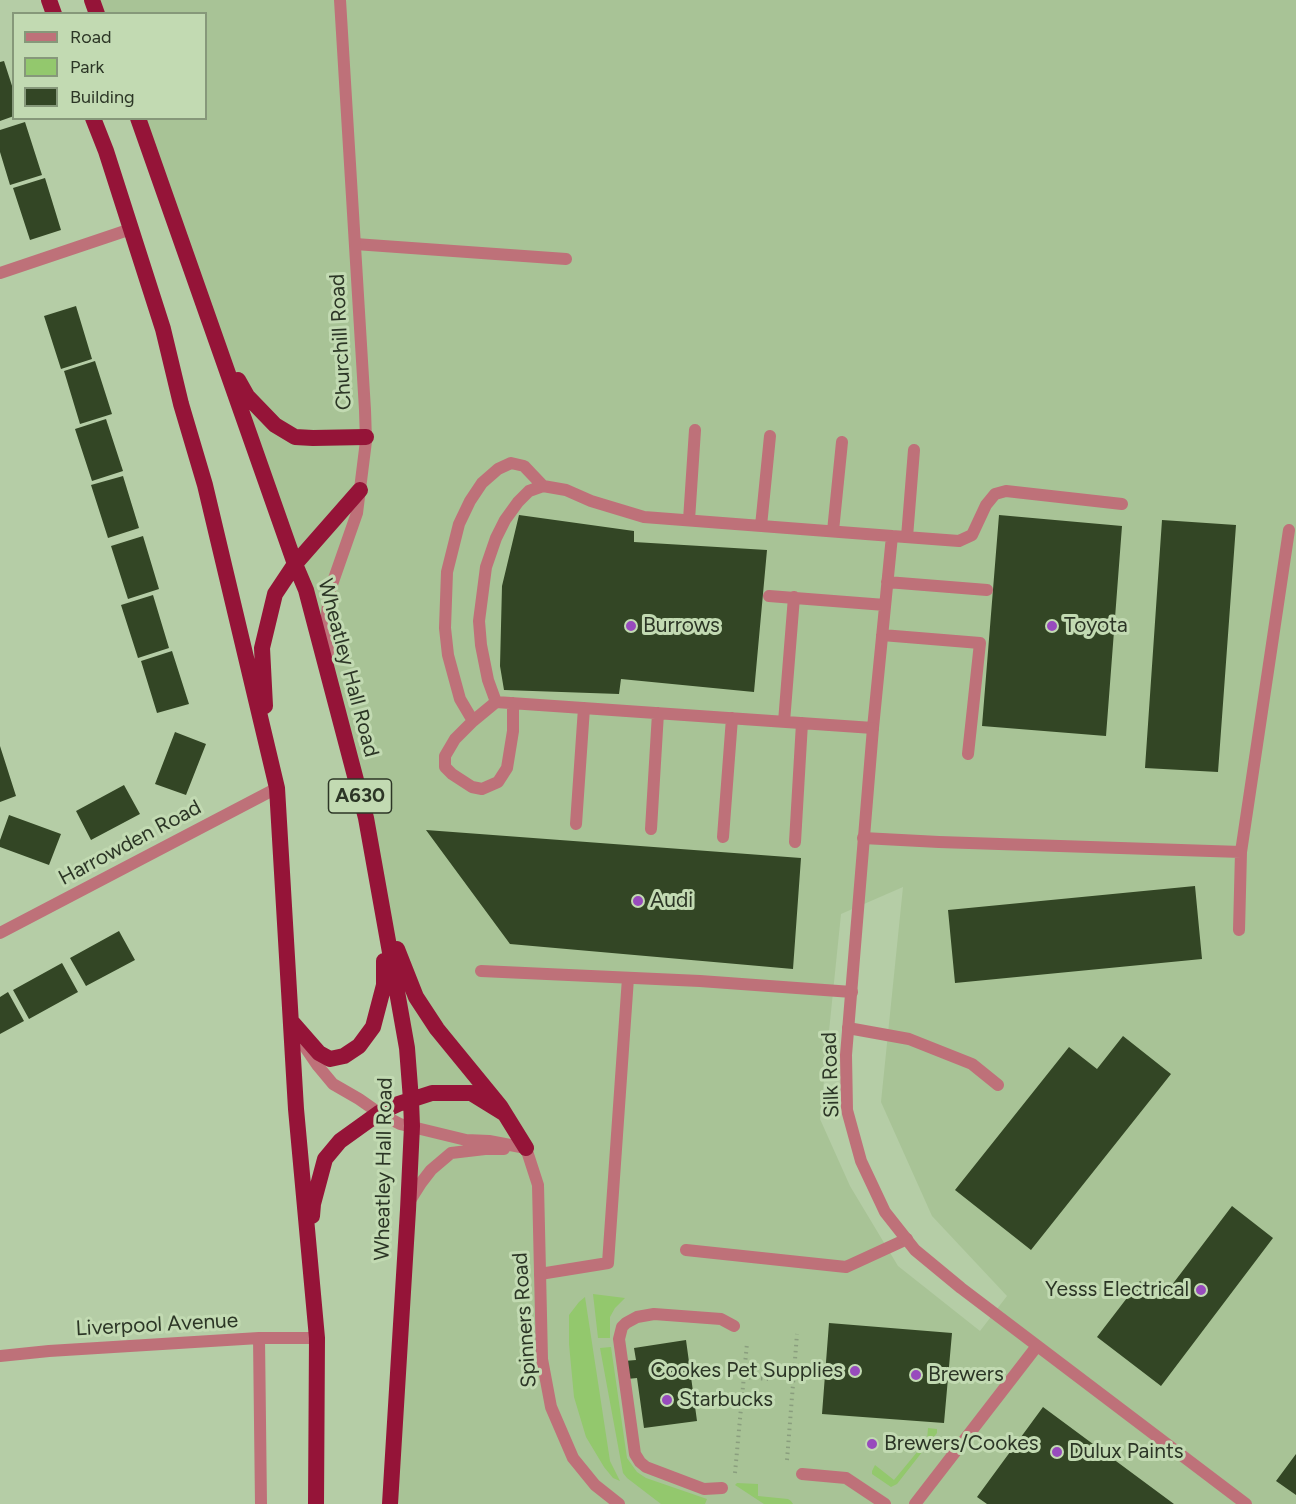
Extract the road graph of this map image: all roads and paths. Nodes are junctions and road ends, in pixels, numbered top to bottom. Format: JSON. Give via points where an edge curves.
{"nodes":[{"id":1,"x":340,"y":0,"type":"edge"},
{"id":2,"x":94,"y":120,"type":"edge"},
{"id":3,"x":139,"y":120,"type":"edge"},
{"id":4,"x":131,"y":230,"type":"junction"},
{"id":5,"x":355,"y":244,"type":"junction"},
{"id":6,"x":566,"y":259,"type":"dead end"},
{"id":7,"x":0,"y":273,"type":"edge"},
{"id":8,"x":218,"y":345,"type":"junction"},
{"id":9,"x":695,"y":430,"type":"dead end"},
{"id":10,"x":770,"y":436,"type":"dead end"},
{"id":11,"x":366,"y":437,"type":"junction"},
{"id":12,"x":842,"y":442,"type":"dead end"},
{"id":13,"x":914,"y":450,"type":"dead end"},
{"id":14,"x":543,"y":486,"type":"junction"},
{"id":15,"x":360,"y":490,"type":"junction"},
{"id":16,"x":1122,"y":504,"type":"dead end"},
{"id":17,"x":689,"y":520,"type":"junction"},
{"id":18,"x":760,"y":526,"type":"junction"},
{"id":19,"x":1289,"y":530,"type":"dead end"},
{"id":20,"x":832,"y":531,"type":"junction"},
{"id":21,"x":892,"y":536,"type":"junction"},
{"id":22,"x":906,"y":537,"type":"junction"},
{"id":23,"x":295,"y":564,"type":"junction"},
{"id":24,"x":887,"y":582,"type":"junction"},
{"id":25,"x":987,"y":590,"type":"dead end"},
{"id":26,"x":769,"y":596,"type":"dead end"},
{"id":27,"x":794,"y":597,"type":"junction"},
{"id":28,"x":885,"y":605,"type":"junction"},
{"id":29,"x":882,"y":635,"type":"junction"},
{"id":30,"x":329,"y":678,"type":"junction"},
{"id":31,"x":496,"y":702,"type":"junction"},
{"id":32,"x":513,"y":703,"type":"junction"},
{"id":33,"x":584,"y":708,"type":"junction"},
{"id":34,"x":658,"y":713,"type":"junction"},
{"id":35,"x":732,"y":718,"type":"junction"},
{"id":36,"x":473,"y":721,"type":"junction"},
{"id":37,"x":784,"y":722,"type":"junction"},
{"id":38,"x":802,"y":723,"type":"junction"},
{"id":39,"x":873,"y":728,"type":"junction"},
{"id":40,"x":968,"y":754,"type":"dead end"},
{"id":41,"x":271,"y":764,"type":"junction"},
{"id":42,"x":277,"y":788,"type":"junction"},
{"id":43,"x":576,"y":824,"type":"dead end"},
{"id":44,"x":651,"y":829,"type":"dead end"},
{"id":45,"x":723,"y":837,"type":"dead end"},
{"id":46,"x":863,"y":838,"type":"junction"},
{"id":47,"x":795,"y":842,"type":"dead end"},
{"id":48,"x":1241,"y":852,"type":"junction"},
{"id":49,"x":382,"y":909,"type":"junction"},
{"id":50,"x":1239,"y":930,"type":"dead end"},
{"id":51,"x":0,"y":933,"type":"edge"},
{"id":52,"x":481,"y":971,"type":"dead end"},
{"id":53,"x":628,"y":978,"type":"junction"},
{"id":54,"x":852,"y":992,"type":"junction"},
{"id":55,"x":291,"y":1021,"type":"junction"},
{"id":56,"x":849,"y":1028,"type":"junction"},
{"id":57,"x":998,"y":1085,"type":"dead end"},
{"id":58,"x":411,"y":1100,"type":"junction"},
{"id":59,"x":379,"y":1113,"type":"junction"},
{"id":60,"x":505,"y":1114,"type":"junction"},
{"id":61,"x":411,"y":1126,"type":"junction"},
{"id":62,"x":526,"y":1148,"type":"junction"},
{"id":63,"x":408,"y":1204,"type":"junction"},
{"id":64,"x":907,"y":1239,"type":"junction"},
{"id":65,"x":309,"y":1247,"type":"junction"},
{"id":66,"x":686,"y":1250,"type":"dead end"},
{"id":67,"x":540,"y":1274,"type":"junction"},
{"id":68,"x":734,"y":1326,"type":"dead end"},
{"id":69,"x":797,"y":1334,"type":"dead end"},
{"id":70,"x":748,"y":1337,"type":"dead end"},
{"id":71,"x":259,"y":1338,"type":"junction"},
{"id":72,"x":317,"y":1338,"type":"junction"},
{"id":73,"x":1037,"y":1346,"type":"junction"},
{"id":74,"x":0,"y":1356,"type":"edge"},
{"id":75,"x":743,"y":1377,"type":"junction"},
{"id":76,"x":768,"y":1379,"type":"dead end"},
{"id":77,"x":742,"y":1394,"type":"junction"},
{"id":78,"x":766,"y":1397,"type":"dead end"},
{"id":79,"x":787,"y":1460,"type":"dead end"},
{"id":80,"x":802,"y":1474,"type":"dead end"},
{"id":81,"x":734,"y":1482,"type":"dead end"},
{"id":82,"x":722,"y":1488,"type":"dead end"},
{"id":83,"x":261,"y":1504,"type":"edge"},
{"id":84,"x":316,"y":1504,"type":"edge"},
{"id":85,"x":390,"y":1504,"type":"edge"},
{"id":86,"x":619,"y":1504,"type":"edge"},
{"id":87,"x":885,"y":1504,"type":"edge"},
{"id":88,"x":915,"y":1504,"type":"edge"},
{"id":89,"x":1246,"y":1504,"type":"edge"}],
"edges":[{"from":1,"to":5,"type":"street","name":"Churchill Road"},
{"from":2,"to":4,"type":"highway"},
{"from":3,"to":8,"type":"highway","name":"Wheatley Hall Road","number":"A630"},
{"from":4,"to":7,"type":"street"},
{"from":4,"to":41,"type":"highway","via":[[163,329],[205,485]]},
{"from":5,"to":6,"type":"street"},
{"from":5,"to":11,"type":"street","name":"Churchill Road"},
{"from":8,"to":11,"type":"highway","via":[[247,396],[275,425],[295,437]]},
{"from":8,"to":23,"type":"highway","name":"Wheatley Hall Road","number":"A630"},
{"from":9,"to":17,"type":"street"},
{"from":10,"to":18,"type":"street"},
{"from":11,"to":15,"type":"street","name":"Churchill Road"},
{"from":12,"to":20,"type":"street"},
{"from":13,"to":22,"type":"street"},
{"from":14,"to":17,"type":"street","via":[[644,517]]},
{"from":14,"to":31,"type":"street","via":[[529,491],[505,520],[486,567],[479,621],[488,680]]},
{"from":14,"to":36,"type":"street","via":[[524,466],[511,464],[498,469],[482,483],[459,524],[447,572],[445,628],[460,699]]},
{"from":15,"to":23,"type":"highway"},
{"from":15,"to":30,"type":"street","name":"Churchill Road","via":[[357,513],[329,593]]},
{"from":16,"to":22,"type":"street","via":[[1006,491],[995,494],[972,535],[959,541]]},
{"from":17,"to":18,"type":"street"},
{"from":18,"to":20,"type":"street"},
{"from":19,"to":48,"type":"street"},
{"from":20,"to":21,"type":"street"},
{"from":21,"to":22,"type":"street"},
{"from":21,"to":24,"type":"street","name":"Silk Road"},
{"from":23,"to":30,"type":"highway","name":"Wheatley Hall Road","number":"A630","via":[[306,590]]},
{"from":23,"to":41,"type":"highway","via":[[275,594],[262,648]]},
{"from":24,"to":25,"type":"street"},
{"from":24,"to":28,"type":"street","name":"Silk Road"},
{"from":26,"to":27,"type":"street"},
{"from":27,"to":28,"type":"street"},
{"from":27,"to":37,"type":"street"},
{"from":28,"to":29,"type":"street","name":"Silk Road"},
{"from":29,"to":39,"type":"street","name":"Silk Road"},
{"from":29,"to":40,"type":"street","via":[[980,643]]},
{"from":30,"to":49,"type":"highway","name":"Wheatley Hall Road","number":"A630","via":[[366,818]]},
{"from":31,"to":32,"type":"street"},
{"from":31,"to":36,"type":"street"},
{"from":32,"to":33,"type":"street"},
{"from":32,"to":36,"type":"street","via":[[507,768],[498,782],[482,789],[472,787],[445,767],[445,756],[455,739]]},
{"from":33,"to":34,"type":"street"},
{"from":33,"to":43,"type":"street"},
{"from":34,"to":35,"type":"street"},
{"from":34,"to":44,"type":"street"},
{"from":35,"to":37,"type":"street"},
{"from":35,"to":45,"type":"street"},
{"from":37,"to":38,"type":"street"},
{"from":38,"to":39,"type":"street"},
{"from":38,"to":47,"type":"street"},
{"from":39,"to":46,"type":"street","name":"Silk Road"},
{"from":41,"to":42,"type":"highway"},
{"from":42,"to":51,"type":"street","name":"Harrowden Road"},
{"from":42,"to":55,"type":"highway"},
{"from":46,"to":48,"type":"street"},
{"from":46,"to":54,"type":"street","name":"Silk Road"},
{"from":48,"to":50,"type":"street"},
{"from":49,"to":55,"type":"highway","via":[[384,986],[373,1027],[359,1046],[330,1059],[319,1053]]},
{"from":49,"to":58,"type":"highway","name":"Wheatley Hall Road","number":"A630","via":[[407,1048]]},
{"from":49,"to":60,"type":"highway","via":[[416,997]]},
{"from":52,"to":53,"type":"street"},
{"from":53,"to":54,"type":"street"},
{"from":53,"to":67,"type":"street","via":[[608,1263]]},
{"from":54,"to":56,"type":"street","name":"Silk Road"},
{"from":55,"to":59,"type":"street","via":[[313,1060],[333,1084]]},
{"from":55,"to":65,"type":"highway"},
{"from":56,"to":57,"type":"street","via":[[909,1039],[972,1064]]},
{"from":56,"to":64,"type":"street","name":"Silk Road","via":[[847,1110],[858,1151],[885,1212]]},
{"from":58,"to":59,"type":"highway"},
{"from":58,"to":60,"type":"highway","via":[[432,1093],[471,1093]]},
{"from":58,"to":61,"type":"highway","name":"Wheatley Hall Road","number":"A630"},
{"from":59,"to":61,"type":"street"},
{"from":59,"to":65,"type":"highway","via":[[340,1141],[325,1158],[313,1204]]},
{"from":60,"to":62,"type":"highway"},
{"from":61,"to":62,"type":"street","via":[[466,1140]]},
{"from":61,"to":63,"type":"highway","name":"Wheatley Hall Road","number":"A630"},
{"from":62,"to":63,"type":"street","via":[[451,1153],[431,1170]]},
{"from":62,"to":67,"type":"street","name":"Spinners Road","via":[[538,1185]]},
{"from":63,"to":85,"type":"highway","name":"Wheatley Hall Road","number":"A630"},
{"from":64,"to":66,"type":"street","via":[[846,1267]]},
{"from":64,"to":73,"type":"street","name":"Silk Road","via":[[961,1288]]},
{"from":65,"to":72,"type":"highway"},
{"from":67,"to":86,"type":"street","name":"Spinners Road","via":[[542,1359],[551,1407],[573,1458],[595,1485]]},
{"from":68,"to":82,"type":"street","via":[[722,1319],[654,1314],[626,1323],[619,1339],[635,1454],[646,1467],[705,1489]]},
{"from":69,"to":79,"type":"path"},
{"from":70,"to":75,"type":"path"},
{"from":71,"to":72,"type":"street","name":"Liverpool Avenue"},
{"from":71,"to":74,"type":"street","name":"Liverpool Avenue"},
{"from":71,"to":83,"type":"street"},
{"from":72,"to":84,"type":"highway"},
{"from":73,"to":88,"type":"street"},
{"from":73,"to":89,"type":"street","name":"Silk Road"},
{"from":75,"to":76,"type":"path"},
{"from":75,"to":77,"type":"path"},
{"from":77,"to":78,"type":"path"},
{"from":77,"to":81,"type":"path"},
{"from":80,"to":87,"type":"street","via":[[846,1478]]}]}
